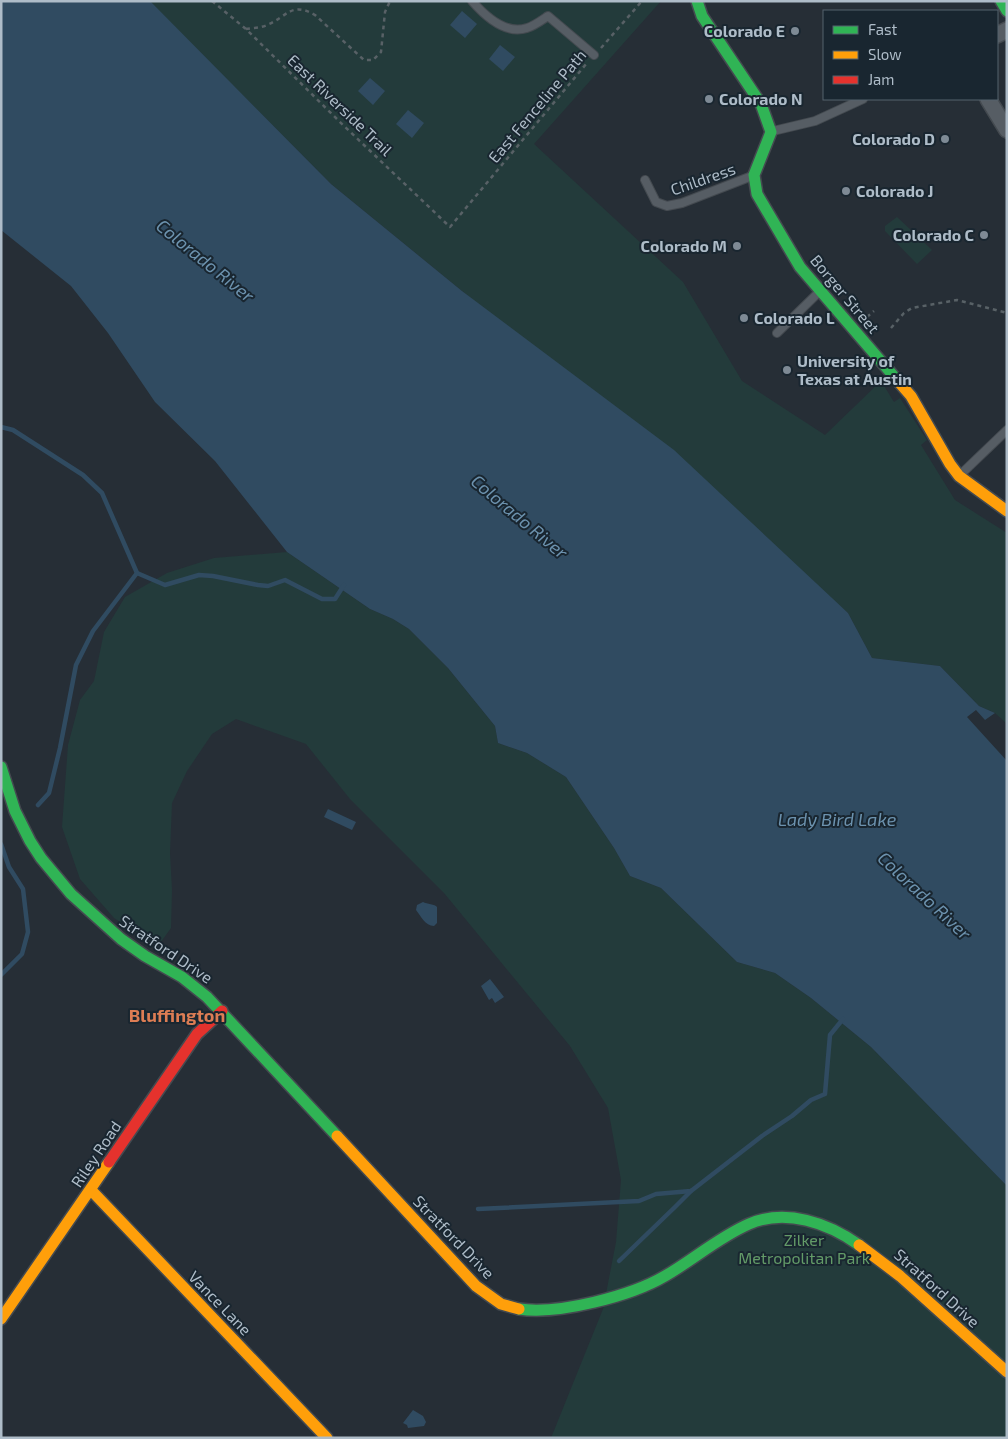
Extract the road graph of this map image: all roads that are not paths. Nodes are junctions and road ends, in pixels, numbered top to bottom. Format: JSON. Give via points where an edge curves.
{"nodes":[{"id":1,"x":472,"y":1,"type":"edge"},
{"id":2,"x":697,"y":1,"type":"edge"},
{"id":3,"x":1001,"y":1,"type":"edge"},
{"id":4,"x":1007,"y":11,"type":"edge"},
{"id":5,"x":594,"y":55,"type":"road end"},
{"id":6,"x":861,"y":100,"type":"edge"},
{"id":7,"x":989,"y":100,"type":"edge"},
{"id":8,"x":1007,"y":130,"type":"edge"},
{"id":9,"x":771,"y":132,"type":"junction"},
{"id":10,"x":754,"y":175,"type":"junction"},
{"id":11,"x":645,"y":180,"type":"dead end"},
{"id":12,"x":820,"y":292,"type":"junction"},
{"id":13,"x":777,"y":333,"type":"dead end"},
{"id":14,"x":1007,"y":430,"type":"edge"},
{"id":15,"x":960,"y":476,"type":"junction"},
{"id":16,"x":1007,"y":511,"type":"edge"},
{"id":17,"x":1,"y":767,"type":"edge"},
{"id":18,"x":222,"y":1011,"type":"junction"},
{"id":19,"x":90,"y":1190,"type":"junction"},
{"id":20,"x":1,"y":1319,"type":"edge"},
{"id":21,"x":1007,"y":1372,"type":"edge"},
{"id":22,"x":327,"y":1438,"type":"edge"}],
"edges":[{"from":1,"to":5,"type":"lane","via":[[505,28],[526,28],[548,16]]},
{"from":2,"to":9,"type":"street","via":[[702,16],[761,104]]},
{"from":3,"to":4,"type":"street"},
{"from":6,"to":9,"type":"lane","via":[[816,121]]},
{"from":7,"to":8,"type":"street"},
{"from":9,"to":10,"type":"street"},
{"from":10,"to":11,"type":"lane","name":"Childress","via":[[667,206],[656,202]]},
{"from":10,"to":12,"type":"street","name":"Borger Street","via":[[757,194],[800,267]]},
{"from":12,"to":13,"type":"lane"},
{"from":12,"to":15,"type":"street","name":"Borger Street","via":[[911,396]]},
{"from":14,"to":15,"type":"lane"},
{"from":15,"to":16,"type":"street","name":"Borger Street"},
{"from":17,"to":18,"type":"street","name":"Stratford Drive","via":[[21,826],[40,855],[86,909],[112,933],[176,973]]},
{"from":18,"to":19,"type":"street","name":"Riley Road","via":[[198,1034]]},
{"from":18,"to":21,"type":"street","name":"Stratford Drive","via":[[476,1286],[495,1301],[512,1308],[537,1310],[615,1296],[663,1278],[751,1222],[801,1219],[852,1239],[883,1261]]},
{"from":19,"to":20,"type":"street","name":"Riley Road"},
{"from":19,"to":22,"type":"street","name":"Vance Lane"}]}
